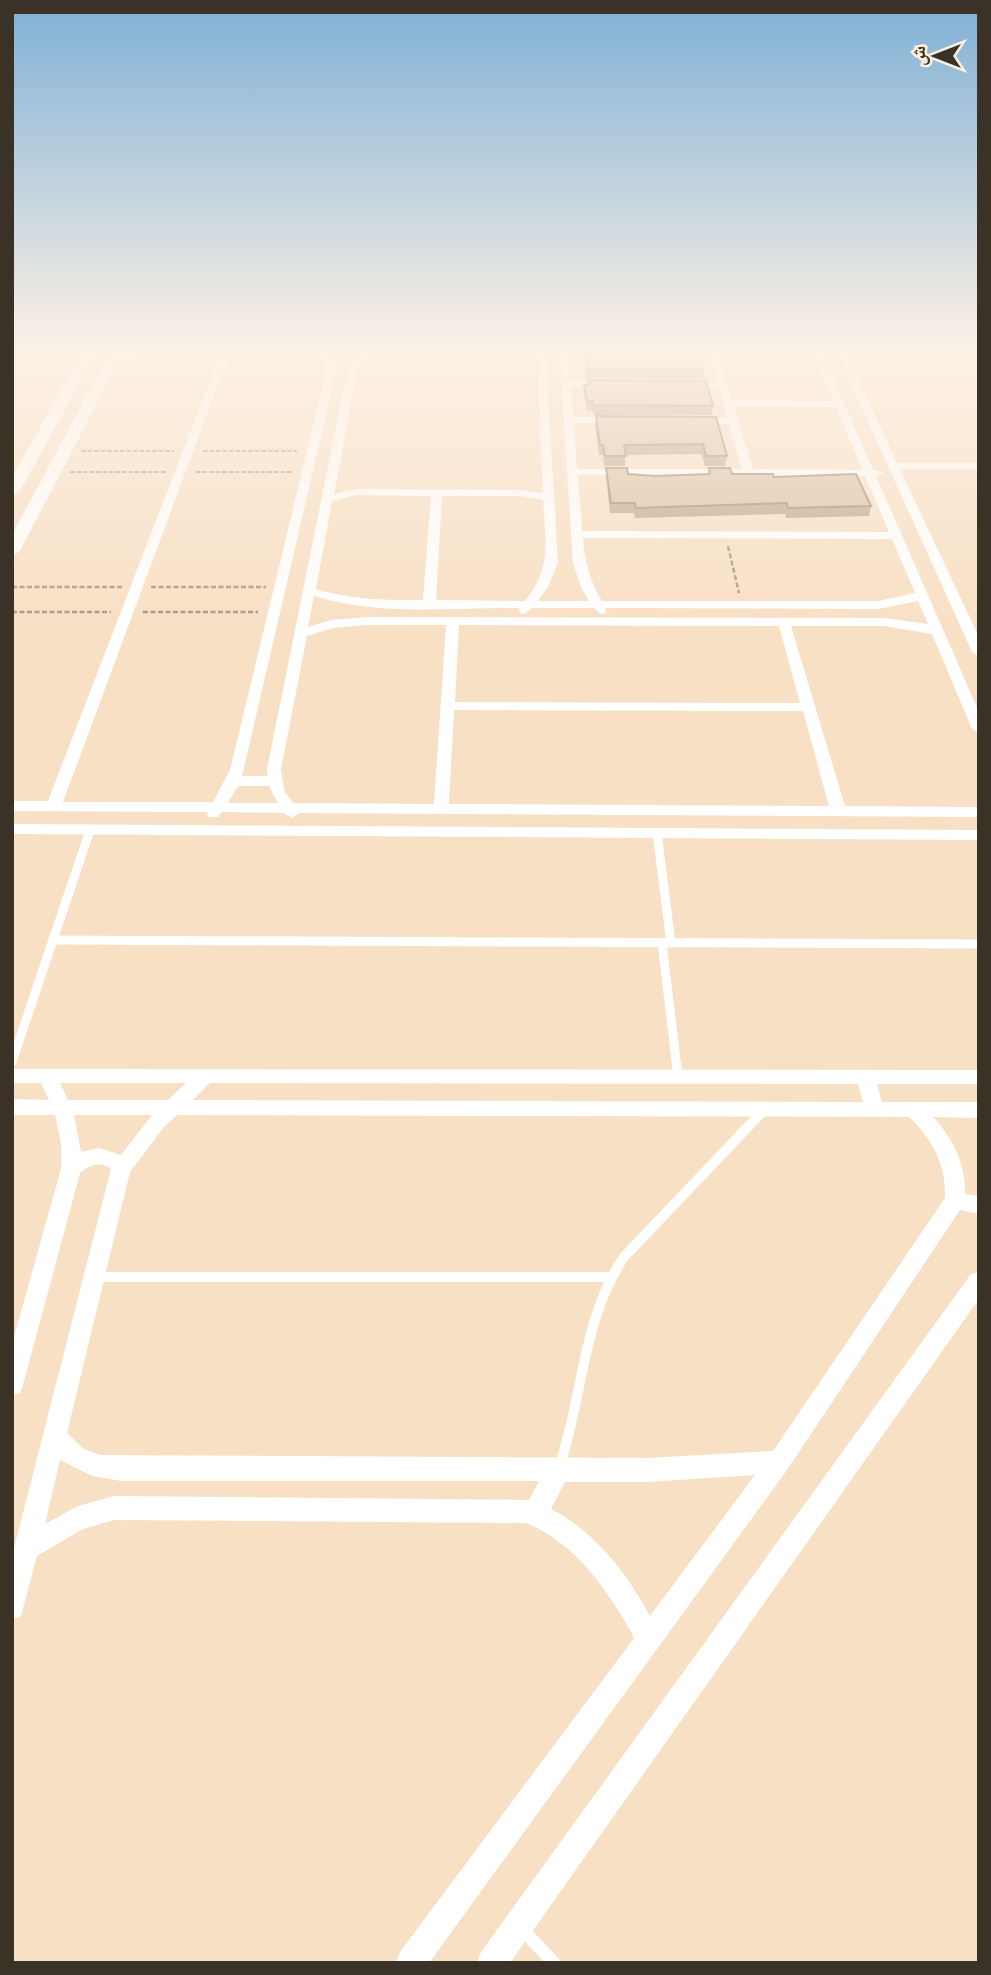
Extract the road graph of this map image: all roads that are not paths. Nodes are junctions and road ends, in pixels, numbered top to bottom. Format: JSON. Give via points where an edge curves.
{"nodes":[{"id":1,"x":42,"y":438,"type":"edge"},
{"id":2,"x":72,"y":438,"type":"edge"},
{"id":3,"x":193,"y":438,"type":"edge"},
{"id":4,"x":321,"y":438,"type":"edge"},
{"id":5,"x":339,"y":438,"type":"edge"},
{"id":6,"x":546,"y":438,"type":"edge"},
{"id":7,"x":570,"y":438,"type":"edge"},
{"id":8,"x":739,"y":438,"type":"edge"},
{"id":9,"x":855,"y":438,"type":"edge"},
{"id":10,"x":880,"y":438,"type":"edge"},
{"id":11,"x":979,"y":466,"type":"edge"},
{"id":12,"x":895,"y":470,"type":"junction"},
{"id":13,"x":572,"y":472,"type":"junction"},
{"id":14,"x":750,"y":473,"type":"junction"},
{"id":15,"x":870,"y":473,"type":"junction"},
{"id":16,"x":332,"y":475,"type":"junction"},
{"id":17,"x":548,"y":479,"type":"junction"},
{"id":18,"x":356,"y":488,"type":"junction"},
{"id":19,"x":514,"y":488,"type":"junction"},
{"id":20,"x":12,"y":491,"type":"edge"},
{"id":21,"x":437,"y":492,"type":"junction"},
{"id":22,"x":549,"y":497,"type":"junction"},
{"id":23,"x":327,"y":499,"type":"junction"},
{"id":24,"x":577,"y":534,"type":"junction"},
{"id":25,"x":896,"y":536,"type":"junction"},
{"id":26,"x":304,"y":546,"type":"junction"},
{"id":27,"x":12,"y":551,"type":"edge"},
{"id":28,"x":565,"y":571,"type":"junction"},
{"id":29,"x":309,"y":591,"type":"junction"},
{"id":30,"x":922,"y":595,"type":"junction"},
{"id":31,"x":368,"y":604,"type":"junction"},
{"id":32,"x":429,"y":604,"type":"junction"},
{"id":33,"x":530,"y":604,"type":"junction"},
{"id":34,"x":597,"y":604,"type":"junction"},
{"id":35,"x":878,"y":605,"type":"junction"},
{"id":36,"x":366,"y":621,"type":"junction"},
{"id":37,"x":453,"y":621,"type":"junction"},
{"id":38,"x":514,"y":621,"type":"junction"},
{"id":39,"x":610,"y":621,"type":"junction"},
{"id":40,"x":784,"y":622,"type":"junction"},
{"id":41,"x":884,"y":622,"type":"junction"},
{"id":42,"x":937,"y":631,"type":"junction"},
{"id":43,"x":301,"y":634,"type":"junction"},
{"id":44,"x":979,"y":652,"type":"edge"},
{"id":45,"x":447,"y":706,"type":"junction"},
{"id":46,"x":808,"y":707,"type":"junction"},
{"id":47,"x":979,"y":729,"type":"edge"},
{"id":48,"x":233,"y":781,"type":"junction"},
{"id":49,"x":275,"y":781,"type":"junction"},
{"id":50,"x":12,"y":806,"type":"edge"},
{"id":51,"x":54,"y":806,"type":"junction"},
{"id":52,"x":218,"y":807,"type":"junction"},
{"id":53,"x":287,"y":807,"type":"junction"},
{"id":54,"x":441,"y":808,"type":"junction"},
{"id":55,"x":838,"y":810,"type":"junction"},
{"id":56,"x":979,"y":812,"type":"edge"},
{"id":57,"x":979,"y":821,"type":"edge"},
{"id":58,"x":12,"y":829,"type":"edge"},
{"id":59,"x":90,"y":830,"type":"junction"},
{"id":60,"x":199,"y":830,"type":"junction"},
{"id":61,"x":318,"y":831,"type":"junction"},
{"id":62,"x":657,"y":833,"type":"junction"},
{"id":63,"x":962,"y":834,"type":"junction"},
{"id":64,"x":979,"y":835,"type":"edge"},
{"id":65,"x":53,"y":940,"type":"junction"},
{"id":66,"x":667,"y":943,"type":"junction"},
{"id":67,"x":979,"y":944,"type":"edge"},
{"id":68,"x":12,"y":1062,"type":"edge"},
{"id":69,"x":12,"y":1076,"type":"edge"},
{"id":70,"x":47,"y":1076,"type":"junction"},
{"id":71,"x":206,"y":1076,"type":"junction"},
{"id":72,"x":678,"y":1077,"type":"junction"},
{"id":73,"x":866,"y":1077,"type":"junction"},
{"id":74,"x":979,"y":1077,"type":"edge"},
{"id":75,"x":12,"y":1107,"type":"edge"},
{"id":76,"x":64,"y":1107,"type":"junction"},
{"id":77,"x":171,"y":1107,"type":"junction"},
{"id":78,"x":765,"y":1109,"type":"junction"},
{"id":79,"x":874,"y":1109,"type":"junction"},
{"id":80,"x":912,"y":1109,"type":"junction"},
{"id":81,"x":979,"y":1110,"type":"edge"},
{"id":82,"x":71,"y":1169,"type":"junction"},
{"id":83,"x":121,"y":1169,"type":"junction"},
{"id":84,"x":967,"y":1202,"type":"edge"},
{"id":85,"x":94,"y":1277,"type":"junction"},
{"id":86,"x":608,"y":1278,"type":"junction"},
{"id":87,"x":979,"y":1281,"type":"edge"},
{"id":88,"x":12,"y":1385,"type":"edge"},
{"id":89,"x":54,"y":1436,"type":"junction"},
{"id":90,"x":779,"y":1462,"type":"junction"},
{"id":91,"x":559,"y":1469,"type":"junction"},
{"id":92,"x":535,"y":1514,"type":"junction"},
{"id":93,"x":27,"y":1548,"type":"junction"},
{"id":94,"x":12,"y":1606,"type":"edge"},
{"id":95,"x":649,"y":1642,"type":"junction"},
{"id":96,"x":518,"y":1925,"type":"junction"},
{"id":97,"x":411,"y":1963,"type":"edge"},
{"id":98,"x":492,"y":1963,"type":"edge"},
{"id":99,"x":555,"y":1963,"type":"edge"}],
"edges":[{"from":1,"to":20,"type":"street"},
{"from":2,"to":27,"type":"street"},
{"from":3,"to":51,"type":"street"},
{"from":4,"to":26,"type":"street"},
{"from":5,"to":16,"type":"street"},
{"from":6,"to":17,"type":"street"},
{"from":7,"to":13,"type":"street"},
{"from":8,"to":14,"type":"street"},
{"from":9,"to":15,"type":"street"},
{"from":10,"to":12,"type":"street"},
{"from":11,"to":12,"type":"street"},
{"from":12,"to":15,"type":"street"},
{"from":12,"to":44,"type":"street"},
{"from":13,"to":14,"type":"street"},
{"from":13,"to":24,"type":"street"},
{"from":14,"to":15,"type":"street"},
{"from":15,"to":25,"type":"street"},
{"from":16,"to":18,"type":"street"},
{"from":16,"to":23,"type":"street"},
{"from":17,"to":19,"type":"street"},
{"from":17,"to":22,"type":"street"},
{"from":18,"to":19,"type":"street"},
{"from":18,"to":21,"type":"street"},
{"from":18,"to":23,"type":"street"},
{"from":19,"to":21,"type":"street"},
{"from":19,"to":22,"type":"street"},
{"from":21,"to":32,"type":"street"},
{"from":22,"to":28,"type":"street"},
{"from":23,"to":26,"type":"street"},
{"from":24,"to":25,"type":"street"},
{"from":24,"to":28,"type":"street"},
{"from":25,"to":30,"type":"street"},
{"from":26,"to":29,"type":"street"},
{"from":26,"to":48,"type":"street"},
{"from":28,"to":33,"type":"street"},
{"from":28,"to":34,"type":"street"},
{"from":29,"to":31,"type":"street"},
{"from":29,"to":43,"type":"street"},
{"from":30,"to":35,"type":"street"},
{"from":30,"to":42,"type":"street"},
{"from":31,"to":32,"type":"street"},
{"from":31,"to":36,"type":"street"},
{"from":32,"to":33,"type":"street"},
{"from":33,"to":34,"type":"street"},
{"from":33,"to":38,"type":"street"},
{"from":34,"to":35,"type":"street"},
{"from":34,"to":39,"type":"street"},
{"from":35,"to":41,"type":"street"},
{"from":36,"to":37,"type":"street"},
{"from":36,"to":43,"type":"street","via":[[332,624]]},
{"from":37,"to":38,"type":"street"},
{"from":37,"to":45,"type":"street"},
{"from":38,"to":39,"type":"street"},
{"from":39,"to":40,"type":"street"},
{"from":40,"to":41,"type":"street"},
{"from":40,"to":46,"type":"street"},
{"from":41,"to":42,"type":"street"},
{"from":42,"to":47,"type":"street"},
{"from":43,"to":49,"type":"street"},
{"from":45,"to":46,"type":"street"},
{"from":45,"to":54,"type":"street"},
{"from":46,"to":55,"type":"street"},
{"from":48,"to":49,"type":"street"},
{"from":48,"to":52,"type":"street"},
{"from":49,"to":53,"type":"street"},
{"from":50,"to":51,"type":"street"},
{"from":51,"to":52,"type":"street"},
{"from":52,"to":53,"type":"street"},
{"from":52,"to":60,"type":"street"},
{"from":53,"to":54,"type":"street"},
{"from":53,"to":61,"type":"street"},
{"from":54,"to":55,"type":"street"},
{"from":55,"to":56,"type":"street"},
{"from":57,"to":63,"type":"street"},
{"from":58,"to":59,"type":"street"},
{"from":59,"to":60,"type":"street"},
{"from":59,"to":65,"type":"lane"},
{"from":60,"to":61,"type":"street"},
{"from":61,"to":62,"type":"street"},
{"from":62,"to":63,"type":"street"},
{"from":62,"to":66,"type":"lane"},
{"from":63,"to":64,"type":"street"},
{"from":65,"to":66,"type":"lane"},
{"from":65,"to":68,"type":"lane"},
{"from":66,"to":67,"type":"lane"},
{"from":66,"to":72,"type":"lane"},
{"from":69,"to":70,"type":"street"},
{"from":70,"to":71,"type":"street"},
{"from":70,"to":76,"type":"street"},
{"from":71,"to":72,"type":"street"},
{"from":71,"to":77,"type":"street"},
{"from":72,"to":73,"type":"street"},
{"from":73,"to":74,"type":"street"},
{"from":73,"to":79,"type":"street"},
{"from":75,"to":76,"type":"street"},
{"from":76,"to":77,"type":"street"},
{"from":76,"to":82,"type":"street","via":[[71,1136]]},
{"from":77,"to":78,"type":"street"},
{"from":77,"to":83,"type":"street"},
{"from":78,"to":79,"type":"street"},
{"from":78,"to":86,"type":"lane"},
{"from":79,"to":80,"type":"street"},
{"from":80,"to":81,"type":"street"},
{"from":80,"to":84,"type":"street","via":[[948,1150]]},
{"from":82,"to":83,"type":"street","via":[[100,1155],[117,1162]]},
{"from":82,"to":88,"type":"street"},
{"from":83,"to":85,"type":"street"},
{"from":84,"to":90,"type":"street"},
{"from":85,"to":86,"type":"lane"},
{"from":85,"to":89,"type":"street"},
{"from":86,"to":91,"type":"lane","via":[[572,1435]]},
{"from":87,"to":96,"type":"street"},
{"from":89,"to":91,"type":"street","via":[[74,1458],[104,1469]]},
{"from":89,"to":93,"type":"street"},
{"from":90,"to":91,"type":"street","via":[[648,1470]]},
{"from":90,"to":95,"type":"street"},
{"from":91,"to":92,"type":"street"},
{"from":92,"to":93,"type":"street","via":[[114,1508],[78,1518]]},
{"from":92,"to":95,"type":"street","via":[[561,1529],[604,1568],[630,1601]]},
{"from":93,"to":94,"type":"street"},
{"from":95,"to":97,"type":"street"},
{"from":96,"to":98,"type":"street"},
{"from":96,"to":99,"type":"lane"}]}
